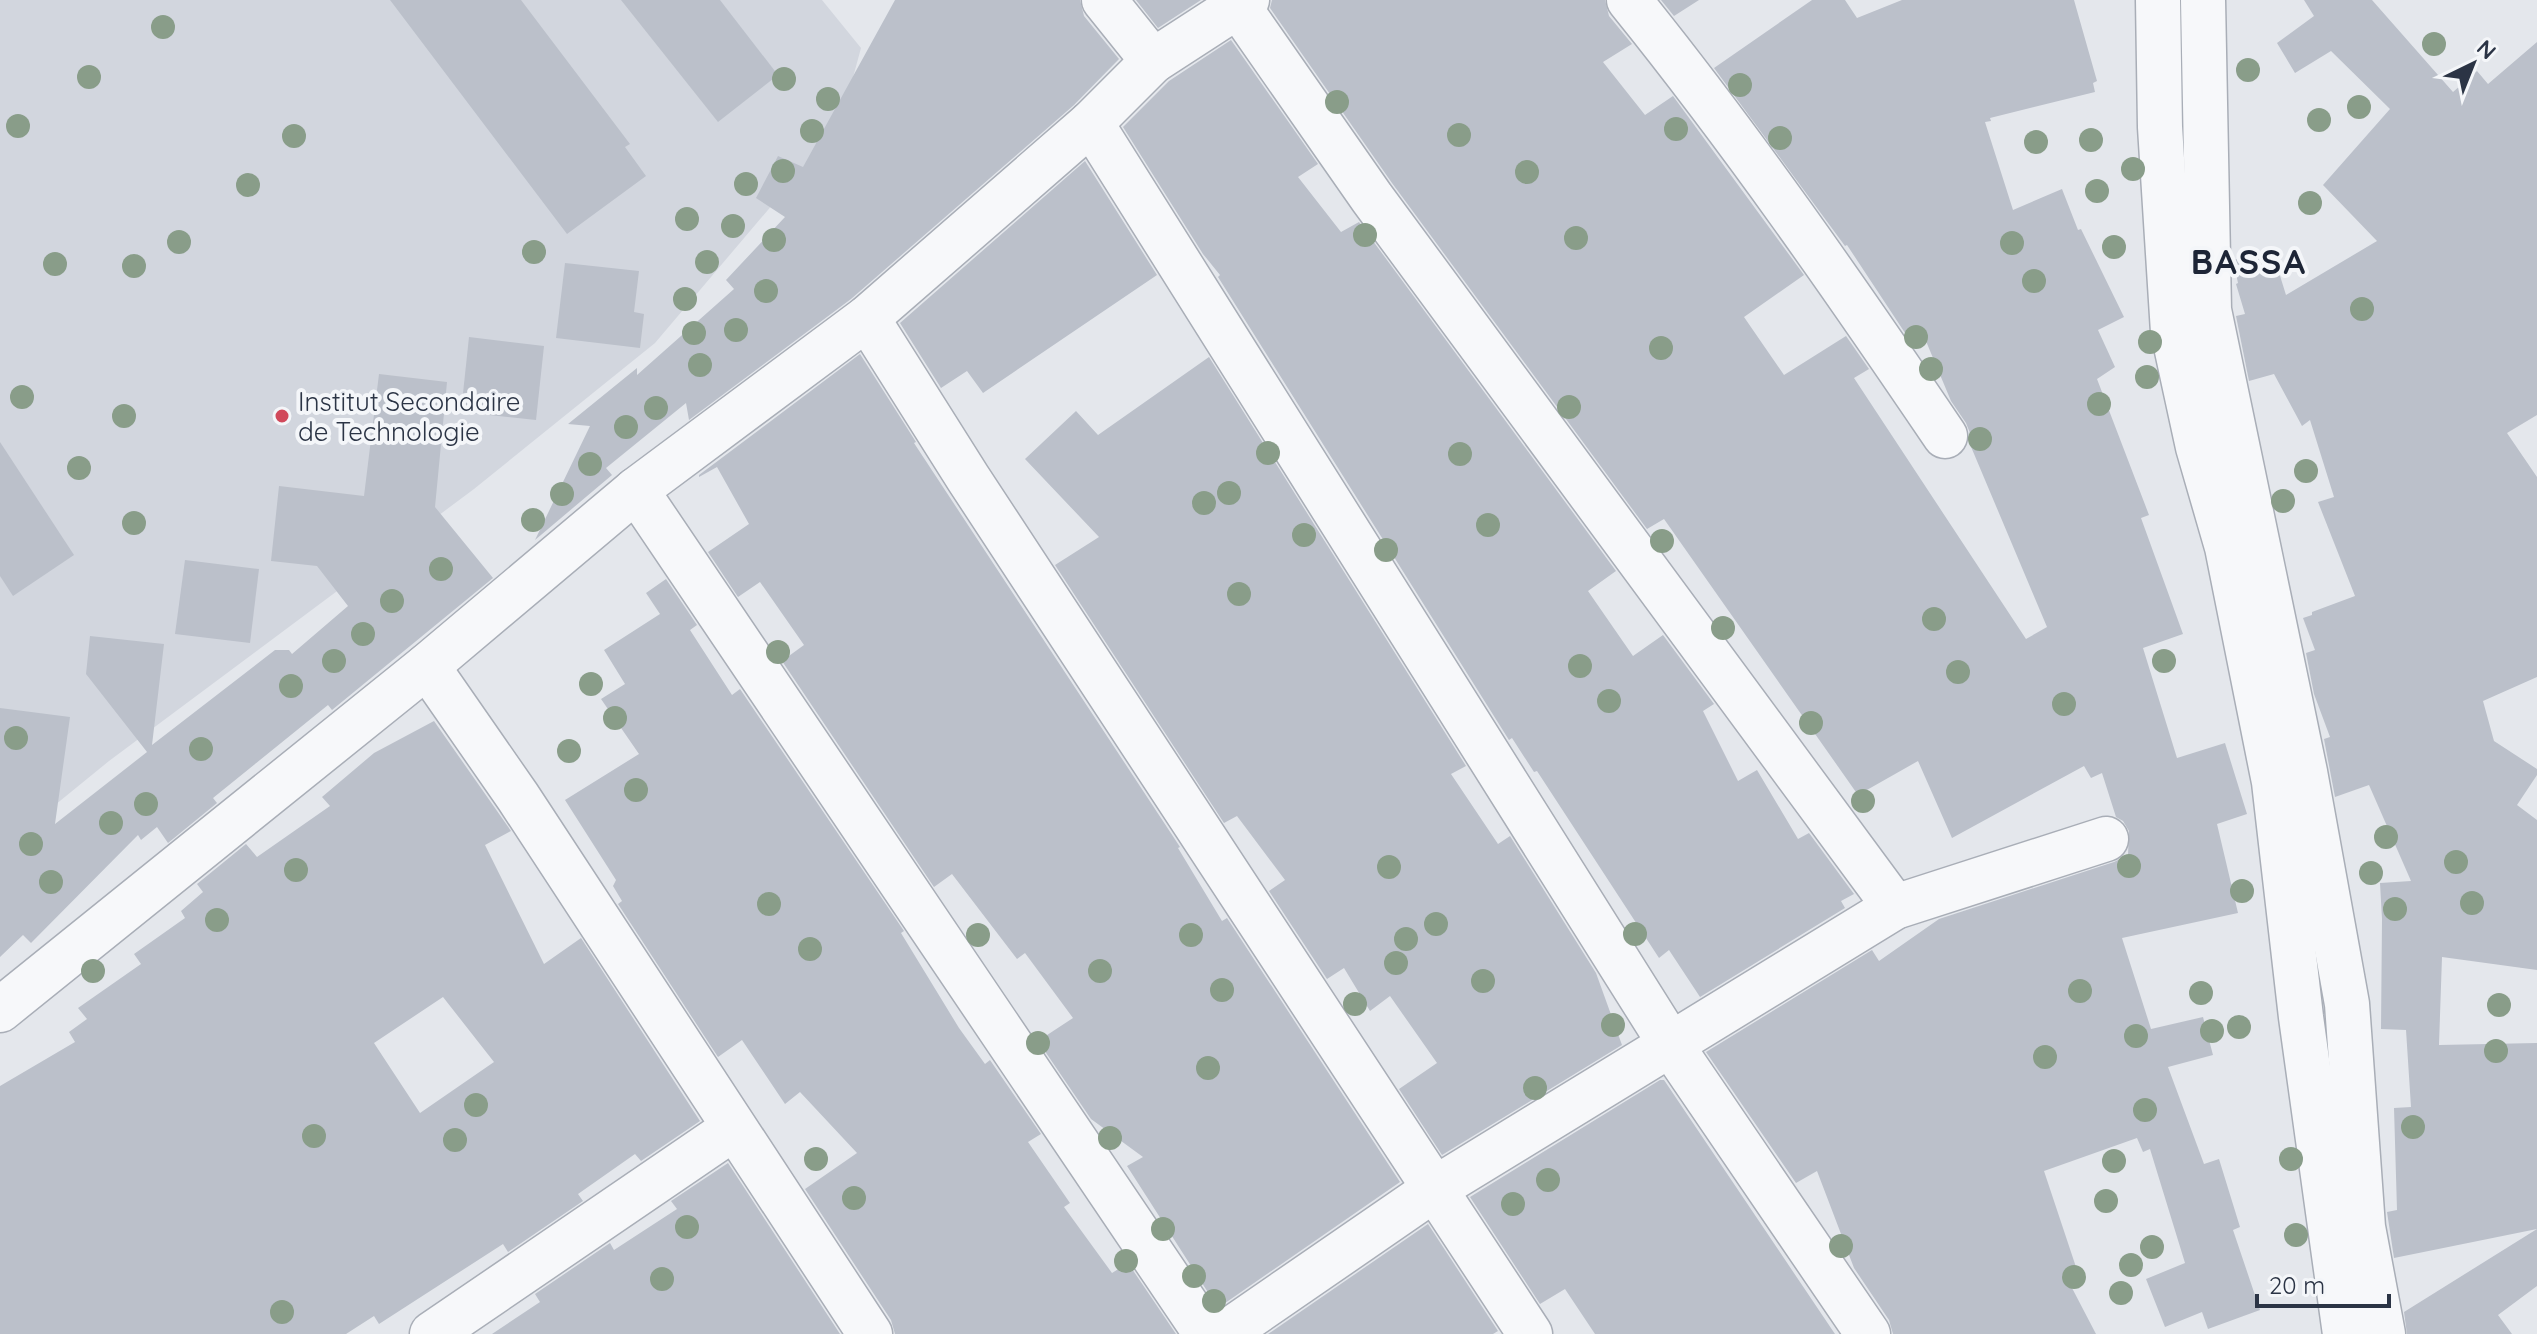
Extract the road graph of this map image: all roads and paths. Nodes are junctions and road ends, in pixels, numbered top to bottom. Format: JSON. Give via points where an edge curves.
{"nodes":[{"id":1,"x":1104,"y":0,"type":"edge"},
{"id":2,"x":1629,"y":0,"type":"edge"},
{"id":3,"x":2158,"y":0,"type":"edge"},
{"id":4,"x":2203,"y":0,"type":"edge"},
{"id":5,"x":1242,"y":3,"type":"edge"},
{"id":6,"x":1153,"y":61,"type":"junction"},
{"id":7,"x":1091,"y":123,"type":"junction"},
{"id":8,"x":867,"y":318,"type":"junction"},
{"id":9,"x":1945,"y":436,"type":"dead end"},
{"id":10,"x":636,"y":490,"type":"junction"},
{"id":11,"x":427,"y":666,"type":"junction"},
{"id":12,"x":2106,"y":839,"type":"dead end"},
{"id":13,"x":1895,"y":907,"type":"junction"},
{"id":14,"x":0,"y":1010,"type":"edge"},
{"id":15,"x":1671,"y":1045,"type":"junction"},
{"id":16,"x":734,"y":1128,"type":"junction"},
{"id":17,"x":1436,"y":1188,"type":"junction"},
{"id":18,"x":432,"y":1334,"type":"edge"},
{"id":19,"x":870,"y":1334,"type":"edge"},
{"id":20,"x":1206,"y":1334,"type":"edge"},
{"id":21,"x":1224,"y":1334,"type":"edge"},
{"id":22,"x":1530,"y":1334,"type":"edge"},
{"id":23,"x":1868,"y":1334,"type":"edge"},
{"id":24,"x":2345,"y":1334,"type":"edge"},
{"id":25,"x":2383,"y":1334,"type":"edge"}],
"edges":[{"from":1,"to":6,"type":"street"},
{"from":2,"to":9,"type":"street","via":[[1806,233]]},
{"from":3,"to":24,"type":"street","via":[[2173,332],[2227,547],[2274,782]]},
{"from":4,"to":25,"type":"street","via":[[2209,310],[2299,741],[2347,1004],[2363,1227]]},
{"from":5,"to":6,"type":"street"},
{"from":5,"to":13,"type":"street","via":[[1372,198]]},
{"from":6,"to":7,"type":"street"},
{"from":7,"to":8,"type":"street"},
{"from":7,"to":15,"type":"street"},
{"from":8,"to":10,"type":"street"},
{"from":8,"to":17,"type":"street"},
{"from":10,"to":11,"type":"street"},
{"from":10,"to":20,"type":"street"},
{"from":11,"to":14,"type":"street"},
{"from":11,"to":16,"type":"street"},
{"from":12,"to":13,"type":"street"},
{"from":13,"to":15,"type":"street"},
{"from":15,"to":17,"type":"street"},
{"from":15,"to":23,"type":"street"},
{"from":16,"to":18,"type":"street"},
{"from":16,"to":19,"type":"street"},
{"from":17,"to":21,"type":"street"},
{"from":17,"to":22,"type":"street"}]}
